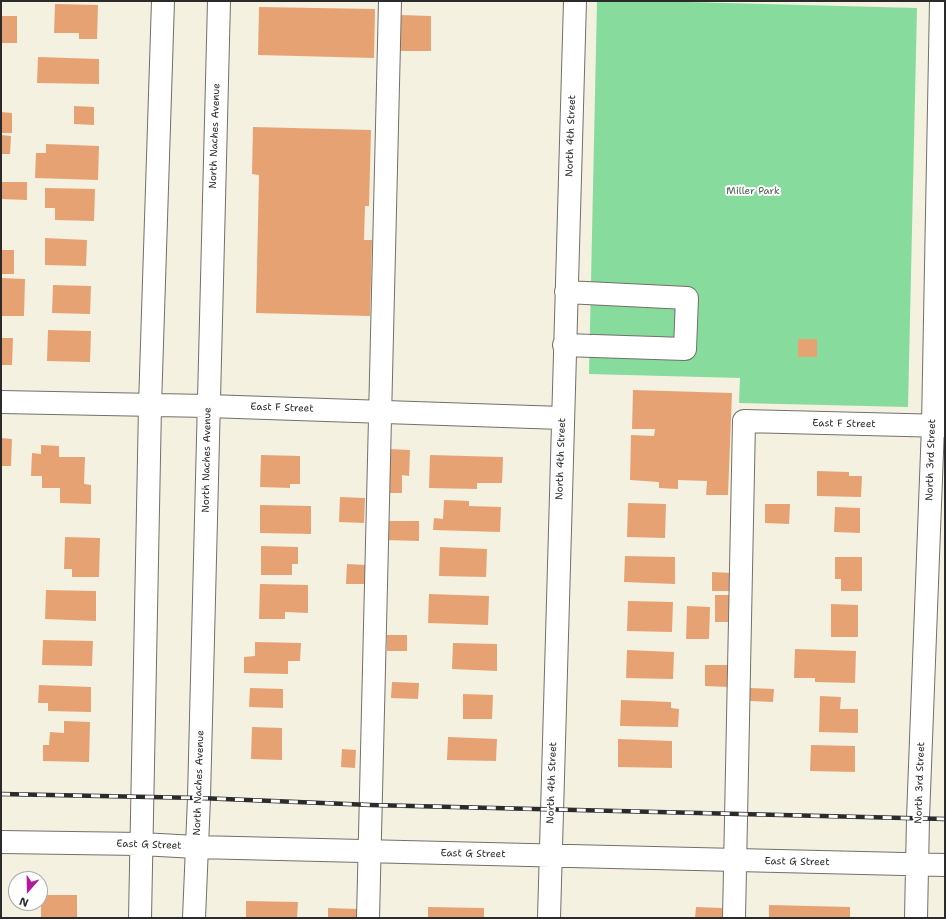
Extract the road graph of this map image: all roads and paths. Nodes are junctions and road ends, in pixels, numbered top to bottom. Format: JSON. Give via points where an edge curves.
{"nodes":[{"id":1,"x":163,"y":1,"type":"edge"},
{"id":2,"x":219,"y":1,"type":"edge"},
{"id":3,"x":390,"y":1,"type":"edge"},
{"id":4,"x":575,"y":1,"type":"edge"},
{"id":5,"x":941,"y":1,"type":"edge"},
{"id":6,"x":566,"y":292,"type":"junction"},
{"id":7,"x":564,"y":345,"type":"junction"},
{"id":8,"x":940,"y":354,"type":"edge"},
{"id":9,"x":1,"y":402,"type":"edge"},
{"id":10,"x":150,"y":406,"type":"junction"},
{"id":11,"x":208,"y":406,"type":"junction"},
{"id":12,"x":380,"y":412,"type":"junction"},
{"id":13,"x":562,"y":418,"type":"junction"},
{"id":14,"x":939,"y":426,"type":"edge"},
{"id":15,"x":1,"y":842,"type":"edge"},
{"id":16,"x":141,"y":844,"type":"junction"},
{"id":17,"x":196,"y":847,"type":"junction"},
{"id":18,"x":370,"y":852,"type":"junction"},
{"id":19,"x":550,"y":855,"type":"junction"},
{"id":20,"x":735,"y":861,"type":"junction"},
{"id":21,"x":918,"y":865,"type":"junction"},
{"id":22,"x":945,"y":865,"type":"edge"},
{"id":23,"x":140,"y":918,"type":"edge"},
{"id":24,"x":194,"y":918,"type":"edge"},
{"id":25,"x":368,"y":918,"type":"edge"},
{"id":26,"x":549,"y":918,"type":"edge"},
{"id":27,"x":734,"y":918,"type":"edge"},
{"id":28,"x":916,"y":918,"type":"edge"}],
"edges":[{"from":1,"to":10,"type":"street"},
{"from":2,"to":11,"type":"street","name":"North Naches Avenue"},
{"from":3,"to":12,"type":"street"},
{"from":4,"to":6,"type":"street","name":"North 4th Street"},
{"from":5,"to":8,"type":"street","name":"North 3rd Street"},
{"from":6,"to":7,"type":"street","name":"North 4th Street"},
{"from":6,"to":7,"type":"street","via":[[687,298],[687,305],[685,349]]},
{"from":7,"to":13,"type":"street","name":"North 4th Street"},
{"from":8,"to":14,"type":"street","name":"North 3rd Street"},
{"from":9,"to":10,"type":"street","name":"East F Street"},
{"from":10,"to":11,"type":"street","name":"East F Street"},
{"from":10,"to":16,"type":"street"},
{"from":11,"to":12,"type":"street","name":"East F Street"},
{"from":11,"to":17,"type":"street","name":"North Naches Avenue"},
{"from":12,"to":13,"type":"street","name":"East F Street"},
{"from":12,"to":18,"type":"street"},
{"from":13,"to":19,"type":"street","name":"North 4th Street"},
{"from":14,"to":20,"type":"street","name":"East F Street","via":[[744,421]]},
{"from":14,"to":21,"type":"street","name":"North 3rd Street","via":[[918,818]]},
{"from":15,"to":16,"type":"street","name":"East G Street"},
{"from":16,"to":17,"type":"street","name":"East G Street"},
{"from":16,"to":23,"type":"street"},
{"from":17,"to":18,"type":"street","name":"East G Street"},
{"from":17,"to":24,"type":"street","name":"North Naches Avenue"},
{"from":18,"to":19,"type":"street","name":"East G Street"},
{"from":18,"to":25,"type":"street"},
{"from":19,"to":20,"type":"street","name":"East G Street"},
{"from":19,"to":26,"type":"street","name":"North 4th Street"},
{"from":20,"to":21,"type":"street","name":"East G Street"},
{"from":20,"to":27,"type":"street"},
{"from":21,"to":22,"type":"street","name":"East G Street"},
{"from":21,"to":28,"type":"street","name":"North 3rd Street"}]}
